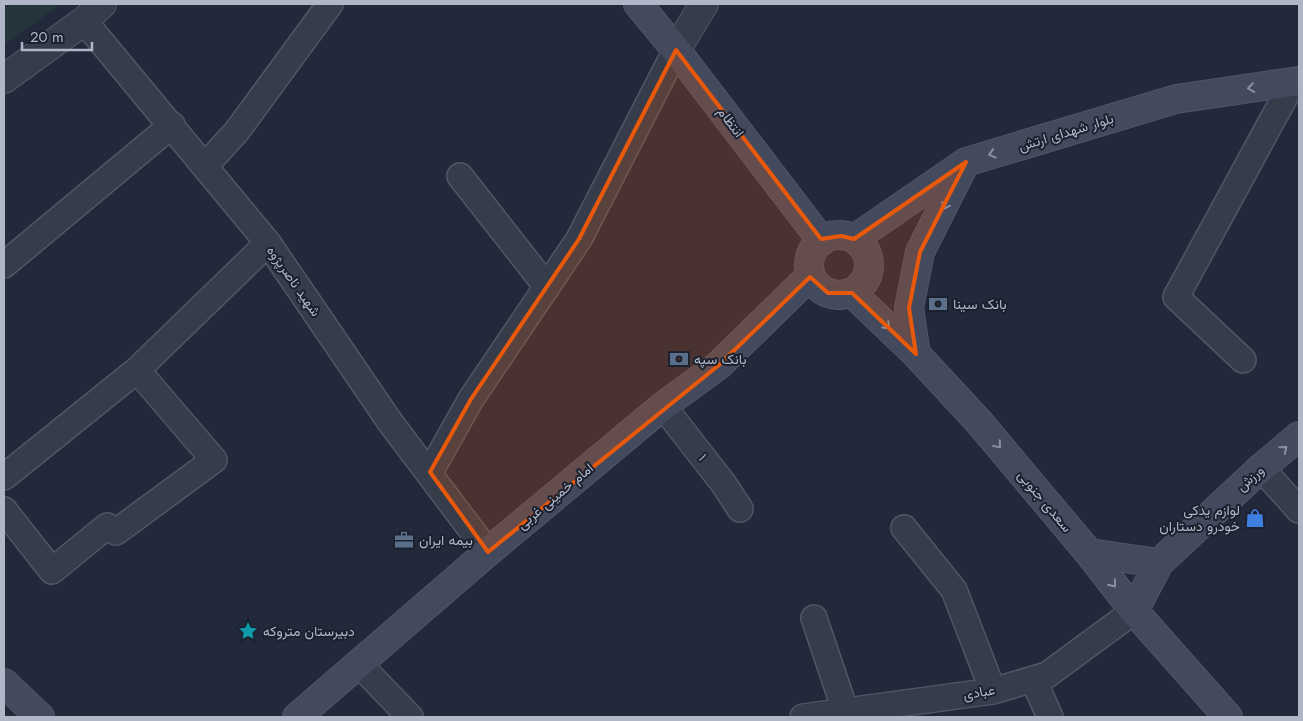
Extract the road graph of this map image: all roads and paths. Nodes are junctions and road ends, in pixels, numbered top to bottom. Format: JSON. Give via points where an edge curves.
{"nodes":[{"id":1,"x":330,"y":4,"type":"edge"},
{"id":2,"x":638,"y":4,"type":"edge"},
{"id":3,"x":704,"y":4,"type":"edge"},
{"id":4,"x":93,"y":12,"type":"edge"},
{"id":5,"x":676,"y":50,"type":"junction"},
{"id":6,"x":4,"y":79,"type":"edge"},
{"id":7,"x":1296,"y":81,"type":"edge"},
{"id":8,"x":172,"y":125,"type":"junction"},
{"id":9,"x":966,"y":162,"type":"junction"},
{"id":10,"x":205,"y":166,"type":"junction"},
{"id":11,"x":460,"y":176,"type":"dead end"},
{"id":12,"x":854,"y":239,"type":"junction"},
{"id":13,"x":822,"y":241,"type":"junction"},
{"id":14,"x":268,"y":243,"type":"junction"},
{"id":15,"x":4,"y":265,"type":"edge"},
{"id":16,"x":811,"y":275,"type":"junction"},
{"id":17,"x":547,"y":287,"type":"junction"},
{"id":18,"x":852,"y":292,"type":"junction"},
{"id":19,"x":916,"y":354,"type":"junction"},
{"id":20,"x":1243,"y":360,"type":"dead end"},
{"id":21,"x":137,"y":370,"type":"junction"},
{"id":22,"x":663,"y":406,"type":"junction"},
{"id":23,"x":1299,"y":436,"type":"edge"},
{"id":24,"x":1261,"y":468,"type":"junction"},
{"id":25,"x":430,"y":472,"type":"junction"},
{"id":26,"x":4,"y":477,"type":"edge"},
{"id":27,"x":740,"y":509,"type":"dead end"},
{"id":28,"x":4,"y":510,"type":"edge"},
{"id":29,"x":1299,"y":510,"type":"edge"},
{"id":30,"x":904,"y":528,"type":"dead end"},
{"id":31,"x":488,"y":552,"type":"junction"},
{"id":32,"x":1089,"y":553,"type":"junction"},
{"id":33,"x":1159,"y":563,"type":"junction"},
{"id":34,"x":1134,"y":611,"type":"junction"},
{"id":35,"x":814,"y":618,"type":"dead end"},
{"id":36,"x":359,"y":664,"type":"junction"},
{"id":37,"x":1033,"y":679,"type":"junction"},
{"id":38,"x":4,"y":683,"type":"edge"},
{"id":39,"x":993,"y":691,"type":"junction"},
{"id":40,"x":941,"y":708,"type":"edge"},
{"id":41,"x":846,"y":713,"type":"junction"},
{"id":42,"x":40,"y":717,"type":"edge"},
{"id":43,"x":297,"y":717,"type":"edge"},
{"id":44,"x":410,"y":717,"type":"edge"},
{"id":45,"x":803,"y":717,"type":"edge"},
{"id":46,"x":1050,"y":717,"type":"edge"},
{"id":47,"x":1228,"y":717,"type":"edge"}],
"edges":[{"from":1,"to":10,"type":"street","via":[[236,132]]},
{"from":2,"to":5,"type":"main road","name":"انتظام"},
{"from":3,"to":5,"type":"street"},
{"from":4,"to":6,"type":"street"},
{"from":4,"to":8,"type":"street","name":"شهید ناصرپژوه"},
{"from":5,"to":13,"type":"main road","name":"انتظام"},
{"from":5,"to":17,"type":"street","via":[[579,239]]},
{"from":7,"to":9,"type":"main road","name":"بلوار شهدای ارتش","one_way":true,"via":[[1176,98]]},
{"from":7,"to":20,"type":"street","via":[[1176,297]]},
{"from":8,"to":10,"type":"street","name":"شهید ناصرپژوه"},
{"from":8,"to":15,"type":"street"},
{"from":9,"to":12,"type":"main road","name":"بلوار شهدای ارتش"},
{"from":9,"to":19,"type":"main road","one_way":true,"via":[[920,252],[909,308]]},
{"from":10,"to":14,"type":"street","name":"شهید ناصرپژوه"},
{"from":11,"to":17,"type":"street"},
{"from":12,"to":13,"type":"main road","via":[[835,236]]},
{"from":12,"to":18,"type":"main road","via":[[865,251],[869,266],[867,277]]},
{"from":13,"to":16,"type":"main road","via":[[811,256]]},
{"from":14,"to":21,"type":"street"},
{"from":14,"to":25,"type":"street","name":"شهید ناصرپژوه","via":[[390,422]]},
{"from":16,"to":18,"type":"main road","via":[[820,289],[828,293],[844,295]]},
{"from":16,"to":22,"type":"main road","name":"امام خمینی غربی","via":[[719,365]]},
{"from":17,"to":25,"type":"street","via":[[471,399]]},
{"from":18,"to":19,"type":"main road","name":"سعدی جنوبی","one_way":true},
{"from":19,"to":32,"type":"main road","name":"سعدی جنوبی","one_way":true,"via":[[979,422]]},
{"from":21,"to":26,"type":"street"},
{"from":21,"to":28,"type":"street","via":[[214,460],[116,532],[107,526],[52,571]]},
{"from":22,"to":27,"type":"street","name":"۱","via":[[724,483]]},
{"from":22,"to":31,"type":"main road","name":"امام خمینی غربی"},
{"from":24,"to":23,"type":"main road","name":"ورزش","one_way":true},
{"from":24,"to":29,"type":"street"},
{"from":24,"to":33,"type":"main road","name":"ورزش"},
{"from":25,"to":31,"type":"street","name":"شهید ناصرپژوه"},
{"from":30,"to":39,"type":"street","via":[[954,590]]},
{"from":31,"to":36,"type":"main road","name":"امام خمینی غربی"},
{"from":32,"to":33,"type":"main road"},
{"from":32,"to":34,"type":"main road","name":"سعدی جنوبی","one_way":true},
{"from":33,"to":34,"type":"main road","name":"ورزش"},
{"from":34,"to":37,"type":"street","name":"عبادی","via":[[1047,675]]},
{"from":34,"to":47,"type":"main road","name":"سعدی جنوبی"},
{"from":35,"to":41,"type":"street"},
{"from":36,"to":43,"type":"main road","name":"امام خمینی غربی"},
{"from":36,"to":44,"type":"street"},
{"from":37,"to":39,"type":"street","name":"عبادی"},
{"from":37,"to":46,"type":"street"},
{"from":38,"to":42,"type":"main road"},
{"from":39,"to":40,"type":"street","name":"عبادی"},
{"from":40,"to":41,"type":"street","name":"عبادی"},
{"from":41,"to":45,"type":"street","name":"عبادی"}]}
